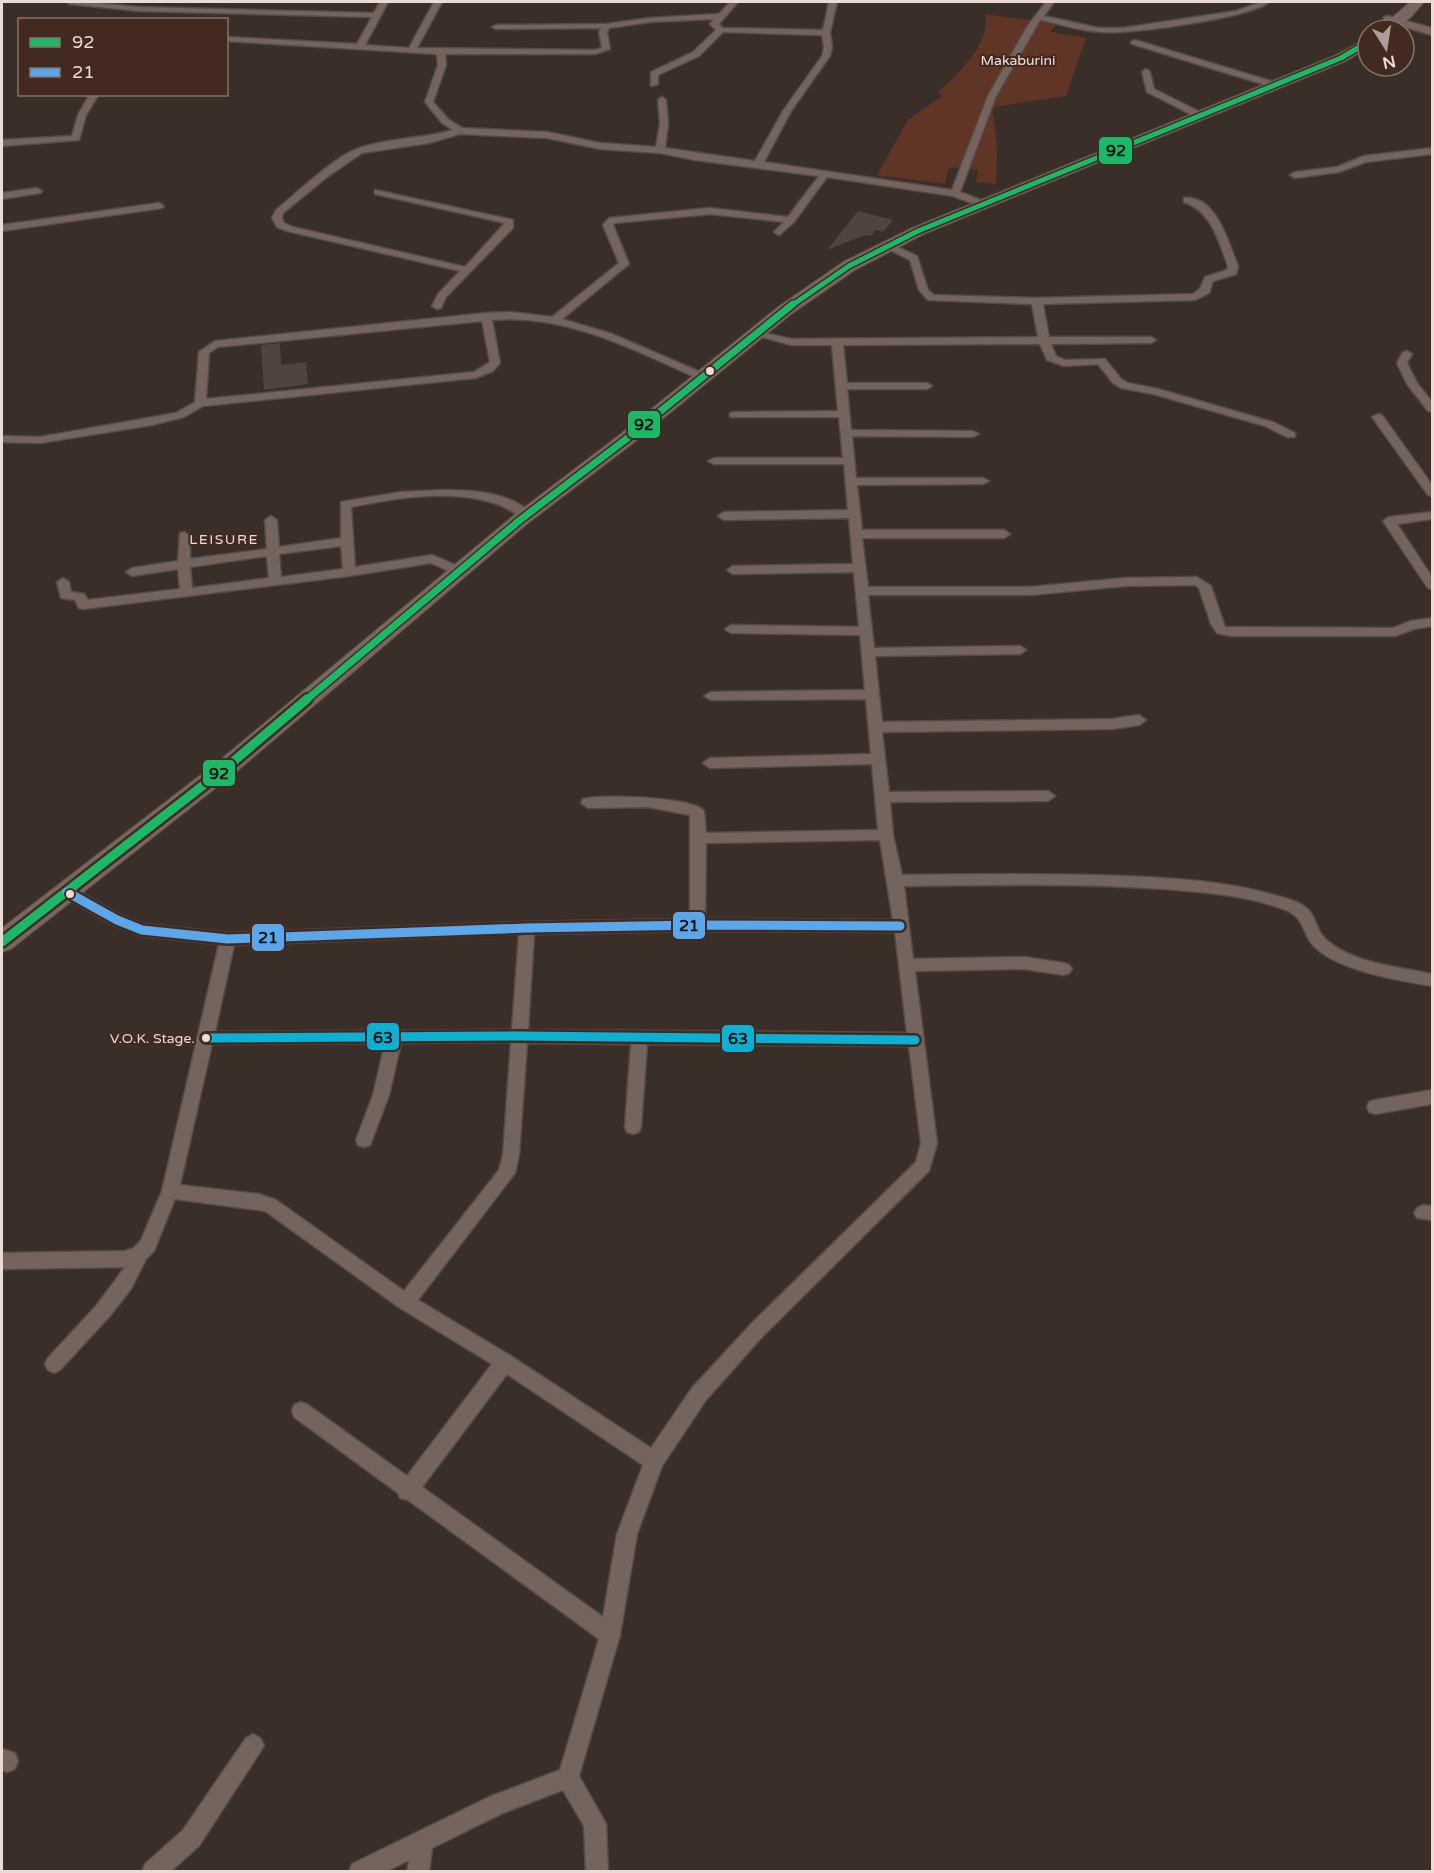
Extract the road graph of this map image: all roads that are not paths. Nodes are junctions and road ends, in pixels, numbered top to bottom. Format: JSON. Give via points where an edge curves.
{"nodes":[{"id":1,"x":70,"y":2,"type":"edge"},
{"id":2,"x":384,"y":2,"type":"edge"},
{"id":3,"x":438,"y":2,"type":"edge"},
{"id":4,"x":734,"y":2,"type":"edge"},
{"id":5,"x":833,"y":2,"type":"edge"},
{"id":6,"x":1050,"y":2,"type":"edge"},
{"id":7,"x":1417,"y":2,"type":"edge"},
{"id":8,"x":90,"y":3,"type":"edge"},
{"id":9,"x":1264,"y":3,"type":"dead end"},
{"id":10,"x":116,"y":7,"type":"junction"},
{"id":11,"x":377,"y":15,"type":"junction"},
{"id":12,"x":107,"y":16,"type":"dead end"},
{"id":13,"x":722,"y":16,"type":"junction"},
{"id":14,"x":1038,"y":16,"type":"junction"},
{"id":15,"x":1396,"y":17,"type":"edge"},
{"id":16,"x":606,"y":26,"type":"junction"},
{"id":17,"x":496,"y":27,"type":"dead end"},
{"id":18,"x":721,"y":30,"type":"junction"},
{"id":19,"x":1427,"y":30,"type":"edge"},
{"id":20,"x":826,"y":33,"type":"junction"},
{"id":21,"x":228,"y":39,"type":"edge"},
{"id":22,"x":1134,"y":42,"type":"dead end"},
{"id":23,"x":1356,"y":43,"type":"edge"},
{"id":24,"x":360,"y":47,"type":"junction"},
{"id":25,"x":1356,"y":49,"type":"edge"},
{"id":26,"x":412,"y":50,"type":"junction"},
{"id":27,"x":441,"y":52,"type":"junction"},
{"id":28,"x":1324,"y":64,"type":"junction"},
{"id":29,"x":1146,"y":72,"type":"dead end"},
{"id":30,"x":654,"y":84,"type":"dead end"},
{"id":31,"x":1275,"y":85,"type":"junction"},
{"id":32,"x":94,"y":96,"type":"edge"},
{"id":33,"x":662,"y":100,"type":"dead end"},
{"id":34,"x":1199,"y":115,"type":"junction"},
{"id":35,"x":460,"y":131,"type":"junction"},
{"id":36,"x":2,"y":143,"type":"edge"},
{"id":37,"x":660,"y":150,"type":"junction"},
{"id":38,"x":1432,"y":151,"type":"edge"},
{"id":39,"x":758,"y":164,"type":"junction"},
{"id":40,"x":824,"y":175,"type":"junction"},
{"id":41,"x":1295,"y":175,"type":"dead end"},
{"id":42,"x":37,"y":191,"type":"dead end"},
{"id":43,"x":378,"y":192,"type":"dead end"},
{"id":44,"x":955,"y":193,"type":"junction"},
{"id":45,"x":2,"y":196,"type":"edge"},
{"id":46,"x":1187,"y":200,"type":"dead end"},
{"id":47,"x":983,"y":204,"type":"junction"},
{"id":48,"x":159,"y":206,"type":"dead end"},
{"id":49,"x":791,"y":220,"type":"junction"},
{"id":50,"x":2,"y":228,"type":"edge"},
{"id":51,"x":779,"y":232,"type":"dead end"},
{"id":52,"x":889,"y":246,"type":"junction"},
{"id":53,"x":467,"y":270,"type":"junction"},
{"id":54,"x":1037,"y":302,"type":"junction"},
{"id":55,"x":437,"y":306,"type":"dead end"},
{"id":56,"x":486,"y":316,"type":"junction"},
{"id":57,"x":553,"y":321,"type":"junction"},
{"id":58,"x":756,"y":334,"type":"junction"},
{"id":59,"x":1044,"y":340,"type":"junction"},
{"id":60,"x":1151,"y":340,"type":"dead end"},
{"id":61,"x":837,"y":341,"type":"junction"},
{"id":62,"x":1407,"y":354,"type":"dead end"},
{"id":63,"x":703,"y":376,"type":"junction"},
{"id":64,"x":841,"y":386,"type":"junction"},
{"id":65,"x":927,"y":386,"type":"dead end"},
{"id":66,"x":200,"y":404,"type":"junction"},
{"id":67,"x":1432,"y":409,"type":"edge"},
{"id":68,"x":844,"y":414,"type":"junction"},
{"id":69,"x":734,"y":415,"type":"dead end"},
{"id":70,"x":1378,"y":417,"type":"dead end"},
{"id":71,"x":846,"y":433,"type":"junction"},
{"id":72,"x":973,"y":435,"type":"dead end"},
{"id":73,"x":1291,"y":435,"type":"dead end"},
{"id":74,"x":2,"y":439,"type":"edge"},
{"id":75,"x":714,"y":461,"type":"dead end"},
{"id":76,"x":849,"y":461,"type":"junction"},
{"id":77,"x":983,"y":481,"type":"dead end"},
{"id":78,"x":851,"y":482,"type":"junction"},
{"id":79,"x":1432,"y":493,"type":"edge"},
{"id":80,"x":854,"y":514,"type":"junction"},
{"id":81,"x":527,"y":515,"type":"junction"},
{"id":82,"x":724,"y":516,"type":"dead end"},
{"id":83,"x":1432,"y":516,"type":"edge"},
{"id":84,"x":271,"y":520,"type":"dead end"},
{"id":85,"x":856,"y":534,"type":"junction"},
{"id":86,"x":1004,"y":534,"type":"dead end"},
{"id":87,"x":184,"y":536,"type":"dead end"},
{"id":88,"x":347,"y":541,"type":"junction"},
{"id":89,"x":274,"y":551,"type":"junction"},
{"id":90,"x":184,"y":564,"type":"junction"},
{"id":91,"x":859,"y":568,"type":"junction"},
{"id":92,"x":733,"y":570,"type":"dead end"},
{"id":93,"x":458,"y":571,"type":"junction"},
{"id":94,"x":132,"y":572,"type":"dead end"},
{"id":95,"x":349,"y":572,"type":"junction"},
{"id":96,"x":275,"y":581,"type":"junction"},
{"id":97,"x":63,"y":582,"type":"dead end"},
{"id":98,"x":1432,"y":585,"type":"edge"},
{"id":99,"x":862,"y":591,"type":"junction"},
{"id":100,"x":186,"y":592,"type":"junction"},
{"id":101,"x":1432,"y":622,"type":"edge"},
{"id":102,"x":731,"y":629,"type":"dead end"},
{"id":103,"x":865,"y":631,"type":"junction"},
{"id":104,"x":1020,"y":650,"type":"dead end"},
{"id":105,"x":868,"y":652,"type":"junction"},
{"id":106,"x":872,"y":694,"type":"junction"},
{"id":107,"x":711,"y":696,"type":"dead end"},
{"id":108,"x":1139,"y":720,"type":"dead end"},
{"id":109,"x":875,"y":727,"type":"junction"},
{"id":110,"x":879,"y":759,"type":"junction"},
{"id":111,"x":710,"y":763,"type":"dead end"},
{"id":112,"x":1048,"y":796,"type":"dead end"},
{"id":113,"x":883,"y":797,"type":"junction"},
{"id":114,"x":588,"y":802,"type":"dead end"},
{"id":115,"x":886,"y":835,"type":"junction"},
{"id":116,"x":699,"y":838,"type":"junction"},
{"id":117,"x":896,"y":881,"type":"junction"},
{"id":118,"x":67,"y":892,"type":"junction"},
{"id":119,"x":697,"y":925,"type":"junction"},
{"id":120,"x":900,"y":926,"type":"junction"},
{"id":121,"x":527,"y":928,"type":"junction"},
{"id":122,"x":228,"y":939,"type":"junction"},
{"id":123,"x":2,"y":942,"type":"edge"},
{"id":124,"x":905,"y":965,"type":"junction"},
{"id":125,"x":1064,"y":969,"type":"dead end"},
{"id":126,"x":1432,"y":980,"type":"edge"},
{"id":127,"x":519,"y":1036,"type":"junction"},
{"id":128,"x":394,"y":1037,"type":"junction"},
{"id":129,"x":206,"y":1038,"type":"junction"},
{"id":130,"x":639,"y":1038,"type":"junction"},
{"id":131,"x":915,"y":1040,"type":"junction"},
{"id":132,"x":1432,"y":1097,"type":"edge"},
{"id":133,"x":1375,"y":1107,"type":"dead end"},
{"id":134,"x":633,"y":1127,"type":"dead end"},
{"id":135,"x":364,"y":1140,"type":"dead end"},
{"id":136,"x":170,"y":1191,"type":"junction"},
{"id":137,"x":140,"y":1254,"type":"junction"},
{"id":138,"x":2,"y":1261,"type":"edge"},
{"id":139,"x":406,"y":1302,"type":"junction"},
{"id":140,"x":505,"y":1362,"type":"junction"},
{"id":141,"x":54,"y":1364,"type":"dead end"},
{"id":142,"x":301,"y":1411,"type":"dead end"},
{"id":143,"x":654,"y":1461,"type":"junction"},
{"id":144,"x":408,"y":1491,"type":"junction"},
{"id":145,"x":610,"y":1635,"type":"junction"},
{"id":146,"x":253,"y":1745,"type":"dead end"},
{"id":147,"x":568,"y":1777,"type":"junction"},
{"id":148,"x":422,"y":1842,"type":"junction"},
{"id":149,"x":153,"y":1872,"type":"edge"},
{"id":150,"x":360,"y":1872,"type":"edge"},
{"id":151,"x":418,"y":1872,"type":"edge"},
{"id":152,"x":597,"y":1872,"type":"edge"}],
"edges":[{"from":1,"to":8,"type":"street"},
{"from":2,"to":11,"type":"street"},
{"from":3,"to":26,"type":"street"},
{"from":4,"to":13,"type":"street"},
{"from":5,"to":20,"type":"street"},
{"from":6,"to":14,"type":"street"},
{"from":7,"to":15,"type":"highway"},
{"from":8,"to":10,"type":"street"},
{"from":9,"to":14,"type":"street","via":[[1238,13],[1123,30],[1099,30]]},
{"from":10,"to":11,"type":"street"},
{"from":10,"to":12,"type":"street"},
{"from":11,"to":24,"type":"street"},
{"from":13,"to":16,"type":"street"},
{"from":13,"to":18,"type":"street","via":[[714,24]]},
{"from":14,"to":44,"type":"street","via":[[992,96]]},
{"from":15,"to":19,"type":"main road"},
{"from":16,"to":17,"type":"street"},
{"from":16,"to":27,"type":"street","via":[[604,51]]},
{"from":18,"to":20,"type":"street"},
{"from":18,"to":30,"type":"street","via":[[700,52],[654,74]]},
{"from":20,"to":39,"type":"street","via":[[826,56],[787,111]]},
{"from":21,"to":24,"type":"street"},
{"from":22,"to":31,"type":"street"},
{"from":23,"to":28,"type":"highway"},
{"from":24,"to":26,"type":"street"},
{"from":25,"to":28,"type":"highway"},
{"from":26,"to":27,"type":"street"},
{"from":27,"to":35,"type":"street","via":[[442,65],[429,102]]},
{"from":28,"to":31,"type":"highway"},
{"from":29,"to":34,"type":"street","via":[[1150,90]]},
{"from":31,"to":34,"type":"highway"},
{"from":32,"to":36,"type":"street","via":[[82,115],[76,138]]},
{"from":33,"to":37,"type":"street"},
{"from":34,"to":47,"type":"highway"},
{"from":35,"to":37,"type":"street","via":[[547,135],[600,146]]},
{"from":35,"to":53,"type":"street","via":[[429,141],[359,151],[279,212],[277,222],[300,231]]},
{"from":37,"to":39,"type":"street"},
{"from":38,"to":41,"type":"street","via":[[1364,159],[1339,169]]},
{"from":39,"to":40,"type":"street"},
{"from":40,"to":44,"type":"street"},
{"from":40,"to":49,"type":"street"},
{"from":42,"to":45,"type":"street"},
{"from":43,"to":53,"type":"street","via":[[510,222]]},
{"from":44,"to":47,"type":"street"},
{"from":46,"to":54,"type":"street","via":[[1208,210],[1233,266],[1232,272],[1209,279],[1202,294]]},
{"from":47,"to":52,"type":"highway"},
{"from":48,"to":50,"type":"street"},
{"from":49,"to":51,"type":"street"},
{"from":49,"to":57,"type":"street","via":[[710,211],[612,220],[608,225],[624,264]]},
{"from":52,"to":54,"type":"street","via":[[915,258],[922,289],[932,298]]},
{"from":52,"to":58,"type":"highway","via":[[830,278]]},
{"from":53,"to":55,"type":"street"},
{"from":54,"to":59,"type":"street"},
{"from":56,"to":57,"type":"street","via":[[526,315]]},
{"from":56,"to":66,"type":"street","via":[[215,344],[204,352]]},
{"from":56,"to":66,"type":"street","via":[[495,363],[476,375]]},
{"from":57,"to":63,"type":"street"},
{"from":58,"to":61,"type":"street","via":[[791,342]]},
{"from":58,"to":63,"type":"highway"},
{"from":59,"to":60,"type":"street"},
{"from":59,"to":61,"type":"street"},
{"from":59,"to":73,"type":"street","via":[[1051,358],[1064,363],[1101,361],[1125,386],[1269,424]]},
{"from":61,"to":64,"type":"street"},
{"from":62,"to":67,"type":"street","via":[[1402,363],[1412,384]]},
{"from":63,"to":81,"type":"highway"},
{"from":64,"to":65,"type":"street"},
{"from":64,"to":68,"type":"street"},
{"from":66,"to":74,"type":"street","via":[[180,415],[152,422],[40,440]]},
{"from":68,"to":69,"type":"street"},
{"from":68,"to":71,"type":"street"},
{"from":70,"to":79,"type":"street"},
{"from":71,"to":72,"type":"street"},
{"from":71,"to":76,"type":"street"},
{"from":75,"to":76,"type":"street"},
{"from":76,"to":78,"type":"street"},
{"from":77,"to":78,"type":"street"},
{"from":78,"to":80,"type":"street"},
{"from":80,"to":82,"type":"street"},
{"from":80,"to":85,"type":"street"},
{"from":81,"to":88,"type":"street","via":[[497,499],[449,493],[376,498],[345,505]]},
{"from":81,"to":93,"type":"highway"},
{"from":83,"to":98,"type":"street","via":[[1389,520]]},
{"from":84,"to":89,"type":"street"},
{"from":85,"to":86,"type":"street"},
{"from":85,"to":91,"type":"street"},
{"from":87,"to":90,"type":"street"},
{"from":88,"to":89,"type":"street"},
{"from":88,"to":95,"type":"street"},
{"from":89,"to":90,"type":"street"},
{"from":89,"to":96,"type":"street"},
{"from":90,"to":94,"type":"street"},
{"from":90,"to":100,"type":"street"},
{"from":91,"to":92,"type":"street"},
{"from":91,"to":99,"type":"street"},
{"from":93,"to":95,"type":"street","via":[[432,559]]},
{"from":93,"to":118,"type":"highway","via":[[257,742]]},
{"from":95,"to":96,"type":"street"},
{"from":96,"to":100,"type":"street"},
{"from":97,"to":100,"type":"street","via":[[65,595],[80,597],[82,605]]},
{"from":99,"to":101,"type":"street","via":[[1030,591],[1197,580],[1205,586],[1217,624],[1221,630],[1231,632],[1395,632]]},
{"from":99,"to":103,"type":"street"},
{"from":102,"to":103,"type":"street"},
{"from":103,"to":105,"type":"street"},
{"from":104,"to":105,"type":"street"},
{"from":105,"to":106,"type":"street"},
{"from":106,"to":107,"type":"street"},
{"from":106,"to":109,"type":"street"},
{"from":108,"to":109,"type":"street","via":[[1112,724]]},
{"from":109,"to":110,"type":"street"},
{"from":110,"to":111,"type":"street"},
{"from":110,"to":113,"type":"street"},
{"from":112,"to":113,"type":"street"},
{"from":113,"to":115,"type":"street"},
{"from":114,"to":116,"type":"street","via":[[648,802],[697,811]]},
{"from":115,"to":116,"type":"street"},
{"from":115,"to":117,"type":"street"},
{"from":116,"to":119,"type":"street"},
{"from":117,"to":120,"type":"street"},
{"from":117,"to":126,"type":"street","via":[[1058,878],[1219,890],[1304,911],[1316,940],[1331,952]]},
{"from":118,"to":122,"type":"street","via":[[142,930]]},
{"from":118,"to":123,"type":"highway"},
{"from":119,"to":120,"type":"street"},
{"from":119,"to":121,"type":"street"},
{"from":120,"to":124,"type":"street"},
{"from":121,"to":122,"type":"street"},
{"from":121,"to":127,"type":"street"},
{"from":122,"to":129,"type":"street"},
{"from":124,"to":125,"type":"street","via":[[1024,963]]},
{"from":124,"to":131,"type":"street"},
{"from":127,"to":128,"type":"street"},
{"from":127,"to":130,"type":"street"},
{"from":127,"to":139,"type":"street","via":[[507,1173]]},
{"from":128,"to":129,"type":"street"},
{"from":128,"to":135,"type":"street","via":[[381,1095]]},
{"from":129,"to":136,"type":"street"},
{"from":130,"to":131,"type":"street"},
{"from":130,"to":134,"type":"street"},
{"from":131,"to":143,"type":"street","via":[[929,1143],[923,1166],[756,1331],[699,1394]]},
{"from":132,"to":133,"type":"street"},
{"from":136,"to":137,"type":"street","via":[[148,1245]]},
{"from":136,"to":139,"type":"street","via":[[270,1205]]},
{"from":137,"to":138,"type":"street","via":[[125,1259]]},
{"from":137,"to":141,"type":"street","via":[[135,1270],[123,1286]]},
{"from":139,"to":140,"type":"street"},
{"from":140,"to":143,"type":"street"},
{"from":140,"to":144,"type":"street"},
{"from":142,"to":144,"type":"street"},
{"from":143,"to":145,"type":"street","via":[[627,1534]]},
{"from":144,"to":145,"type":"street"},
{"from":145,"to":147,"type":"street"},
{"from":146,"to":149,"type":"street","via":[[191,1838]]},
{"from":147,"to":148,"type":"street","via":[[497,1805]]},
{"from":147,"to":152,"type":"street","via":[[595,1824]]},
{"from":148,"to":150,"type":"street"},
{"from":148,"to":151,"type":"street"}]}
